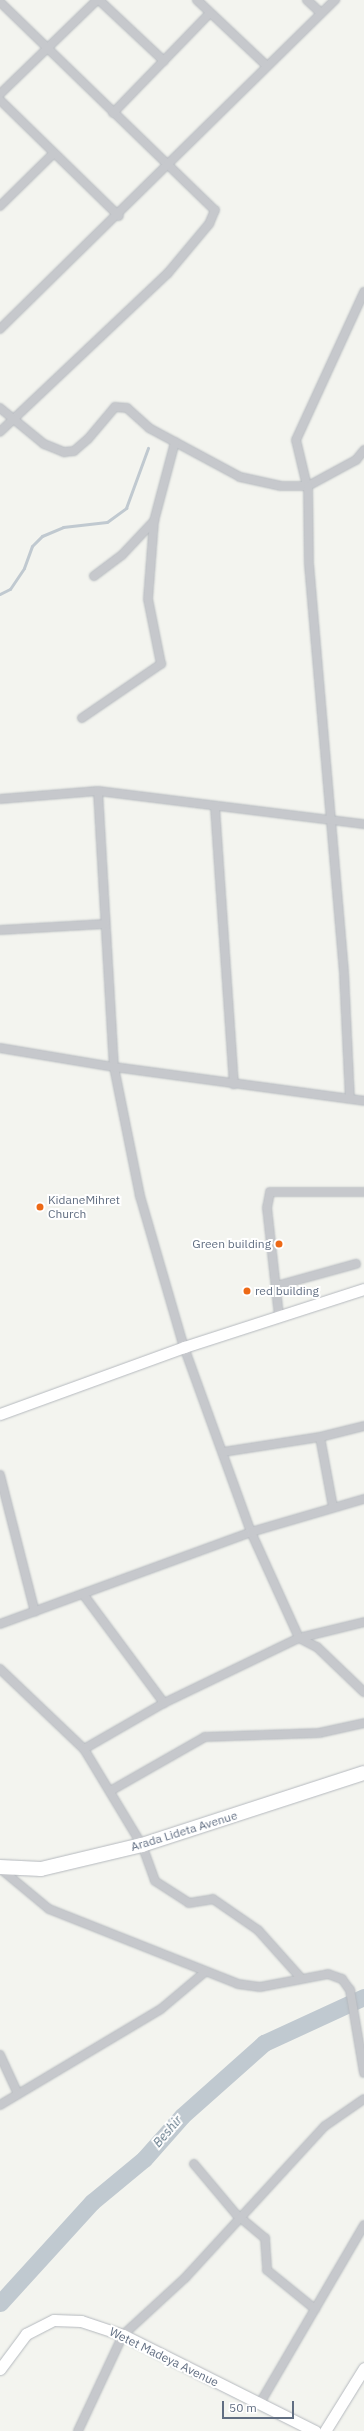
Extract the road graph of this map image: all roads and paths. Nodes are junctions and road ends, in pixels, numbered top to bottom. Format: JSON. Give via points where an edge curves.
{"nodes":[{"id":1,"x":98,"y":0,"type":"edge"},
{"id":2,"x":197,"y":0,"type":"edge"},
{"id":3,"x":307,"y":0,"type":"edge"},
{"id":4,"x":335,"y":0,"type":"edge"},
{"id":5,"x":0,"y":2,"type":"edge"},
{"id":6,"x":320,"y":12,"type":"junction"},
{"id":7,"x":210,"y":13,"type":"junction"},
{"id":8,"x":48,"y":47,"type":"junction"},
{"id":9,"x":164,"y":62,"type":"junction"},
{"id":10,"x":267,"y":66,"type":"junction"},
{"id":11,"x":0,"y":94,"type":"edge"},
{"id":12,"x":0,"y":100,"type":"edge"},
{"id":13,"x":113,"y":113,"type":"junction"},
{"id":14,"x":54,"y":154,"type":"junction"},
{"id":15,"x":168,"y":162,"type":"junction"},
{"id":16,"x":0,"y":206,"type":"edge"},
{"id":17,"x":119,"y":216,"type":"junction"},
{"id":18,"x":364,"y":292,"type":"edge"},
{"id":19,"x":0,"y":329,"type":"edge"},
{"id":20,"x":0,"y":408,"type":"edge"},
{"id":21,"x":12,"y":420,"type":"junction"},
{"id":22,"x":0,"y":432,"type":"edge"},
{"id":23,"x":175,"y":442,"type":"junction"},
{"id":24,"x":364,"y":450,"type":"edge"},
{"id":25,"x":308,"y":486,"type":"junction"},
{"id":26,"x":154,"y":521,"type":"junction"},
{"id":27,"x":94,"y":576,"type":"dead end"},
{"id":28,"x":82,"y":718,"type":"dead end"},
{"id":29,"x":98,"y":791,"type":"junction"},
{"id":30,"x":0,"y":799,"type":"edge"},
{"id":31,"x":215,"y":807,"type":"junction"},
{"id":32,"x":330,"y":822,"type":"junction"},
{"id":33,"x":364,"y":824,"type":"edge"},
{"id":34,"x":105,"y":924,"type":"junction"},
{"id":35,"x":0,"y":930,"type":"edge"},
{"id":36,"x":0,"y":1048,"type":"edge"},
{"id":37,"x":114,"y":1067,"type":"junction"},
{"id":38,"x":234,"y":1084,"type":"junction"},
{"id":39,"x":350,"y":1099,"type":"junction"},
{"id":40,"x":364,"y":1102,"type":"edge"},
{"id":41,"x":364,"y":1192,"type":"edge"},
{"id":42,"x":356,"y":1264,"type":"dead end"},
{"id":43,"x":276,"y":1286,"type":"junction"},
{"id":44,"x":364,"y":1289,"type":"edge"},
{"id":45,"x":279,"y":1316,"type":"junction"},
{"id":46,"x":184,"y":1347,"type":"junction"},
{"id":47,"x":0,"y":1414,"type":"edge"},
{"id":48,"x":364,"y":1426,"type":"edge"},
{"id":49,"x":320,"y":1437,"type":"junction"},
{"id":50,"x":223,"y":1452,"type":"junction"},
{"id":51,"x":0,"y":1475,"type":"edge"},
{"id":52,"x":364,"y":1500,"type":"edge"},
{"id":53,"x":333,"y":1507,"type":"junction"},
{"id":54,"x":251,"y":1532,"type":"junction"},
{"id":55,"x":82,"y":1594,"type":"junction"},
{"id":56,"x":35,"y":1612,"type":"junction"},
{"id":57,"x":364,"y":1622,"type":"edge"},
{"id":58,"x":0,"y":1624,"type":"edge"},
{"id":59,"x":299,"y":1638,"type":"junction"},
{"id":60,"x":0,"y":1669,"type":"edge"},
{"id":61,"x":364,"y":1692,"type":"edge"},
{"id":62,"x":164,"y":1703,"type":"junction"},
{"id":63,"x":364,"y":1724,"type":"edge"},
{"id":64,"x":84,"y":1749,"type":"junction"},
{"id":65,"x":364,"y":1773,"type":"edge"},
{"id":66,"x":112,"y":1790,"type":"junction"},
{"id":67,"x":142,"y":1845,"type":"junction"},
{"id":68,"x":1,"y":1869,"type":"edge"},
{"id":69,"x":205,"y":1972,"type":"junction"},
{"id":70,"x":300,"y":1977,"type":"junction"},
{"id":71,"x":0,"y":2055,"type":"edge"},
{"id":72,"x":364,"y":2073,"type":"edge"},
{"id":73,"x":18,"y":2094,"type":"junction"},
{"id":74,"x":364,"y":2099,"type":"edge"},
{"id":75,"x":0,"y":2105,"type":"edge"},
{"id":76,"x":194,"y":2164,"type":"dead end"},
{"id":77,"x":243,"y":2217,"type":"junction"},
{"id":78,"x":364,"y":2225,"type":"edge"},
{"id":79,"x":316,"y":2308,"type":"junction"},
{"id":80,"x":123,"y":2335,"type":"junction"},
{"id":81,"x":364,"y":2368,"type":"edge"},
{"id":82,"x":0,"y":2369,"type":"edge"},
{"id":83,"x":260,"y":2403,"type":"junction"},
{"id":84,"x":78,"y":2431,"type":"edge"},
{"id":85,"x":315,"y":2431,"type":"edge"},
{"id":86,"x":325,"y":2431,"type":"edge"}],
"edges":[{"from":1,"to":8,"type":"street"},
{"from":1,"to":9,"type":"street"},
{"from":2,"to":7,"type":"street"},
{"from":3,"to":6,"type":"street"},
{"from":4,"to":6,"type":"street"},
{"from":5,"to":8,"type":"street"},
{"from":6,"to":10,"type":"street"},
{"from":7,"to":9,"type":"street"},
{"from":7,"to":10,"type":"street"},
{"from":8,"to":11,"type":"street"},
{"from":8,"to":13,"type":"street"},
{"from":9,"to":13,"type":"street"},
{"from":10,"to":15,"type":"street"},
{"from":12,"to":14,"type":"street"},
{"from":13,"to":15,"type":"street"},
{"from":14,"to":16,"type":"street"},
{"from":14,"to":17,"type":"street"},
{"from":15,"to":17,"type":"street"},
{"from":15,"to":21,"type":"street","via":[[215,210],[209,224],[168,273]]},
{"from":17,"to":19,"type":"street"},
{"from":18,"to":25,"type":"street","via":[[296,440]]},
{"from":20,"to":21,"type":"street"},
{"from":21,"to":22,"type":"street"},
{"from":21,"to":23,"type":"street","via":[[44,444],[64,452],[74,451],[88,439],[115,407],[127,408],[149,428]]},
{"from":23,"to":25,"type":"street","via":[[240,477],[282,486]]},
{"from":23,"to":26,"type":"street"},
{"from":24,"to":25,"type":"street","via":[[356,460]]},
{"from":25,"to":32,"type":"street","via":[[309,564]]},
{"from":26,"to":27,"type":"street","via":[[122,556]]},
{"from":26,"to":28,"type":"street","via":[[148,599],[161,664]]},
{"from":29,"to":30,"type":"street"},
{"from":29,"to":31,"type":"street"},
{"from":29,"to":34,"type":"street"},
{"from":31,"to":32,"type":"street"},
{"from":31,"to":38,"type":"street"},
{"from":32,"to":33,"type":"street"},
{"from":32,"to":39,"type":"street"},
{"from":34,"to":35,"type":"street"},
{"from":34,"to":37,"type":"street"},
{"from":36,"to":37,"type":"street"},
{"from":37,"to":38,"type":"street"},
{"from":37,"to":46,"type":"street","via":[[140,1196]]},
{"from":38,"to":39,"type":"street"},
{"from":39,"to":40,"type":"street"},
{"from":41,"to":43,"type":"street","via":[[270,1192],[267,1208]]},
{"from":42,"to":43,"type":"street"},
{"from":43,"to":45,"type":"street"},
{"from":44,"to":45,"type":"main road"},
{"from":45,"to":46,"type":"main road"},
{"from":46,"to":47,"type":"main road"},
{"from":46,"to":50,"type":"street"},
{"from":48,"to":49,"type":"street"},
{"from":49,"to":50,"type":"street"},
{"from":49,"to":53,"type":"street"},
{"from":50,"to":54,"type":"street"},
{"from":51,"to":56,"type":"street"},
{"from":52,"to":53,"type":"street"},
{"from":53,"to":54,"type":"street"},
{"from":54,"to":55,"type":"street"},
{"from":54,"to":59,"type":"street"},
{"from":55,"to":56,"type":"street"},
{"from":55,"to":62,"type":"street"},
{"from":56,"to":58,"type":"street"},
{"from":57,"to":59,"type":"street"},
{"from":59,"to":61,"type":"street","via":[[317,1647]]},
{"from":59,"to":62,"type":"street"},
{"from":60,"to":64,"type":"street"},
{"from":62,"to":64,"type":"street"},
{"from":63,"to":66,"type":"street","via":[[318,1733],[205,1737]]},
{"from":64,"to":66,"type":"street"},
{"from":65,"to":67,"type":"highway","name":"Arada Lideta Avenue"},
{"from":66,"to":67,"type":"street"},
{"from":67,"to":68,"type":"highway","name":"Arada Lideta Avenue","via":[[58,1866]]},
{"from":67,"to":70,"type":"street","via":[[155,1881],[189,1902],[213,1899],[258,1930]]},
{"from":68,"to":69,"type":"street","via":[[50,1909]]},
{"from":69,"to":70,"type":"street","via":[[238,1984],[260,1987]]},
{"from":69,"to":73,"type":"street","via":[[160,2009]]},
{"from":70,"to":72,"type":"street","via":[[334,1976],[350,1990]]},
{"from":71,"to":73,"type":"street"},
{"from":73,"to":75,"type":"street"},
{"from":74,"to":77,"type":"street","via":[[325,2126]]},
{"from":76,"to":77,"type":"street","via":[[236,2214]]},
{"from":77,"to":79,"type":"street","via":[[265,2238],[267,2270]]},
{"from":77,"to":80,"type":"street"},
{"from":78,"to":79,"type":"street"},
{"from":79,"to":83,"type":"street"},
{"from":80,"to":82,"type":"main road","name":"Wetet Madeya Avenue","via":[[81,2320],[54,2320],[26,2334]]},
{"from":80,"to":83,"type":"main road","name":"Wetet Madeya Avenue"},
{"from":80,"to":84,"type":"street"},
{"from":81,"to":86,"type":"main road"},
{"from":83,"to":85,"type":"main road","name":"Wetet Madeya Avenue"}]}
